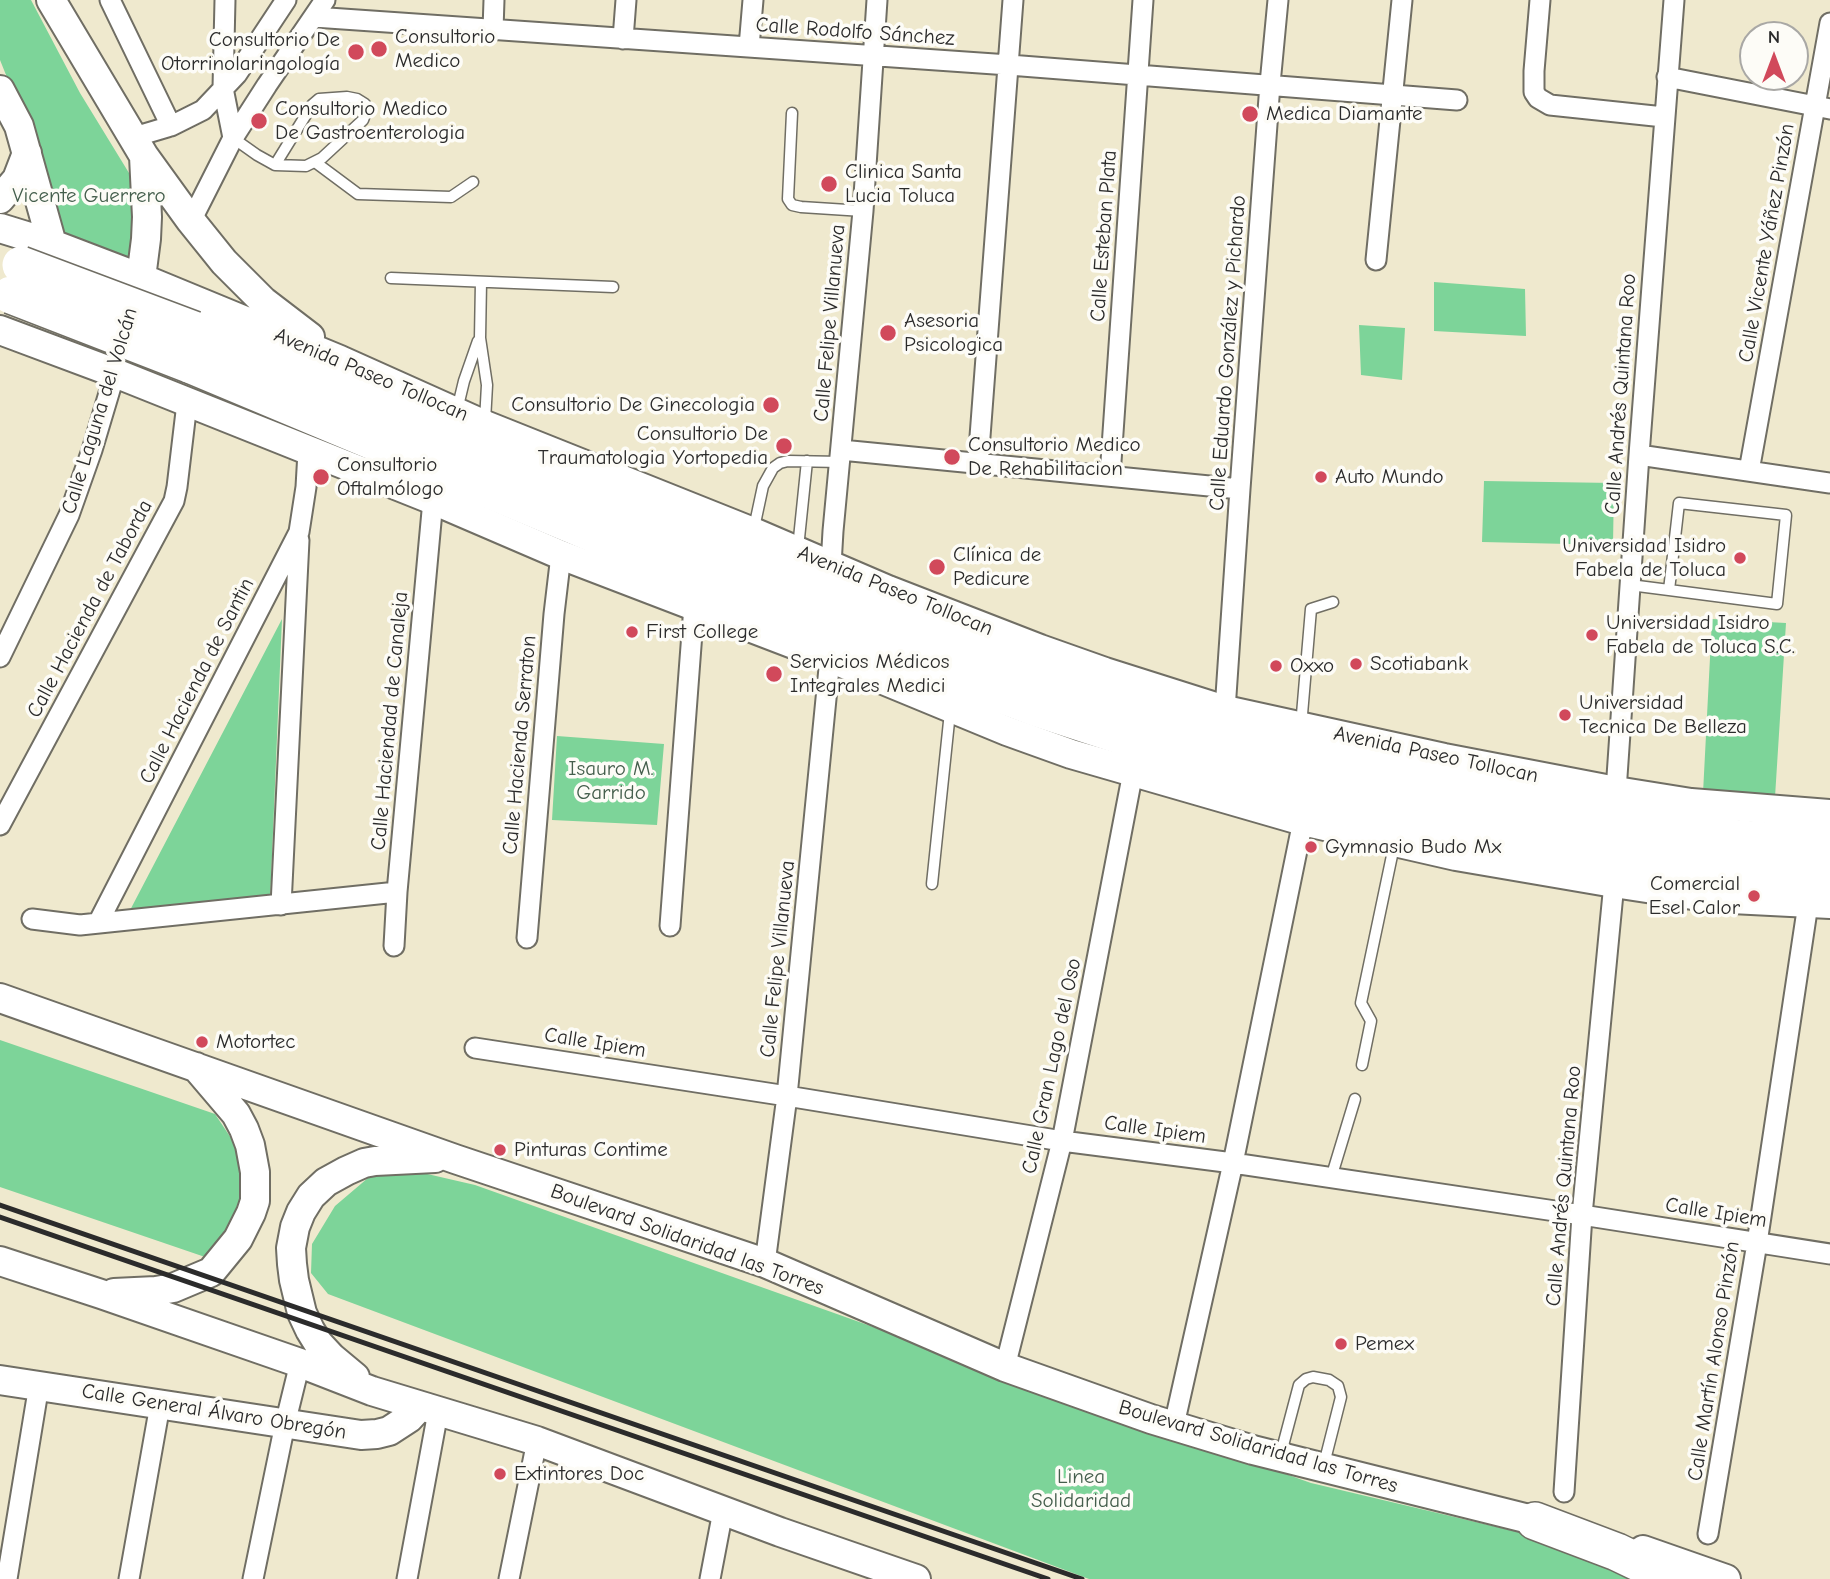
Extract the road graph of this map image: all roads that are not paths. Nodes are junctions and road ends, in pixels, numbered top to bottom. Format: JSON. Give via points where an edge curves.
{"nodes":[{"id":1,"x":51,"y":0,"type":"edge"},
{"id":2,"x":110,"y":0,"type":"edge"},
{"id":3,"x":225,"y":0,"type":"edge"},
{"id":4,"x":286,"y":0,"type":"edge"},
{"id":5,"x":325,"y":0,"type":"edge"},
{"id":6,"x":494,"y":0,"type":"edge"},
{"id":7,"x":626,"y":0,"type":"edge"},
{"id":8,"x":753,"y":0,"type":"edge"},
{"id":9,"x":877,"y":0,"type":"edge"},
{"id":10,"x":1013,"y":0,"type":"edge"},
{"id":11,"x":1143,"y":0,"type":"edge"},
{"id":12,"x":1278,"y":0,"type":"edge"},
{"id":13,"x":1402,"y":0,"type":"edge"},
{"id":14,"x":1540,"y":0,"type":"edge"},
{"id":15,"x":1674,"y":0,"type":"edge"},
{"id":16,"x":314,"y":18,"type":"junction"},
{"id":17,"x":1830,"y":23,"type":"edge"},
{"id":18,"x":493,"y":30,"type":"junction"},
{"id":19,"x":623,"y":39,"type":"junction"},
{"id":20,"x":750,"y":47,"type":"junction"},
{"id":21,"x":873,"y":56,"type":"junction"},
{"id":22,"x":246,"y":61,"type":"junction"},
{"id":23,"x":1009,"y":65,"type":"junction"},
{"id":24,"x":1138,"y":75,"type":"junction"},
{"id":25,"x":1667,"y":77,"type":"junction"},
{"id":26,"x":1270,"y":84,"type":"junction"},
{"id":27,"x":267,"y":85,"type":"junction"},
{"id":28,"x":223,"y":89,"type":"junction"},
{"id":29,"x":0,"y":90,"type":"edge"},
{"id":30,"x":1393,"y":94,"type":"junction"},
{"id":31,"x":1457,"y":100,"type":"dead end"},
{"id":32,"x":1822,"y":107,"type":"edge"},
{"id":33,"x":792,"y":113,"type":"dead end"},
{"id":34,"x":1664,"y":117,"type":"junction"},
{"id":35,"x":171,"y":126,"type":"junction"},
{"id":36,"x":233,"y":138,"type":"junction"},
{"id":37,"x":139,"y":147,"type":"junction"},
{"id":38,"x":27,"y":153,"type":"junction"},
{"id":39,"x":314,"y":162,"type":"junction"},
{"id":40,"x":275,"y":165,"type":"junction"},
{"id":41,"x":473,"y":182,"type":"dead end"},
{"id":42,"x":0,"y":199,"type":"edge"},
{"id":43,"x":863,"y":211,"type":"junction"},
{"id":44,"x":191,"y":221,"type":"junction"},
{"id":45,"x":0,"y":228,"type":"edge"},
{"id":46,"x":52,"y":244,"type":"junction"},
{"id":47,"x":1376,"y":260,"type":"dead end"},
{"id":48,"x":8,"y":277,"type":"edge"},
{"id":49,"x":141,"y":278,"type":"junction"},
{"id":50,"x":391,"y":278,"type":"dead end"},
{"id":51,"x":481,"y":282,"type":"junction"},
{"id":52,"x":613,"y":287,"type":"dead end"},
{"id":53,"x":0,"y":330,"type":"edge"},
{"id":54,"x":480,"y":338,"type":"junction"},
{"id":55,"x":192,"y":347,"type":"junction"},
{"id":56,"x":68,"y":355,"type":"junction"},
{"id":57,"x":340,"y":360,"type":"junction"},
{"id":58,"x":115,"y":373,"type":"junction"},
{"id":59,"x":187,"y":402,"type":"junction"},
{"id":60,"x":457,"y":412,"type":"junction"},
{"id":61,"x":485,"y":425,"type":"junction"},
{"id":62,"x":308,"y":452,"type":"junction"},
{"id":63,"x":1639,"y":455,"type":"junction"},
{"id":64,"x":841,"y":456,"type":"junction"},
{"id":65,"x":807,"y":461,"type":"junction"},
{"id":66,"x":978,"y":463,"type":"junction"},
{"id":67,"x":1749,"y":471,"type":"junction"},
{"id":68,"x":1110,"y":476,"type":"junction"},
{"id":69,"x":1830,"y":483,"type":"edge"},
{"id":70,"x":1240,"y":489,"type":"junction"},
{"id":71,"x":433,"y":500,"type":"junction"},
{"id":72,"x":299,"y":532,"type":"junction"},
{"id":73,"x":753,"y":532,"type":"junction"},
{"id":74,"x":720,"y":548,"type":"junction"},
{"id":75,"x":792,"y":550,"type":"junction"},
{"id":76,"x":561,"y":555,"type":"junction"},
{"id":77,"x":831,"y":565,"type":"junction"},
{"id":78,"x":678,"y":569,"type":"junction"},
{"id":79,"x":1630,"y":585,"type":"junction"},
{"id":80,"x":888,"y":590,"type":"junction"},
{"id":81,"x":1669,"y":590,"type":"junction"},
{"id":82,"x":1333,"y":602,"type":"dead end"},
{"id":83,"x":709,"y":612,"type":"junction"},
{"id":84,"x":761,"y":632,"type":"joint"},
{"id":85,"x":936,"y":637,"type":"junction"},
{"id":86,"x":832,"y":645,"type":"junction"},
{"id":87,"x":0,"y":657,"type":"edge"},
{"id":88,"x":950,"y":708,"type":"junction"},
{"id":89,"x":1225,"y":710,"type":"junction"},
{"id":90,"x":1301,"y":726,"type":"junction"},
{"id":91,"x":1133,"y":772,"type":"junction"},
{"id":92,"x":1616,"y":791,"type":"junction"},
{"id":93,"x":1830,"y":814,"type":"edge"},
{"id":94,"x":1303,"y":821,"type":"junction"},
{"id":95,"x":0,"y":825,"type":"edge"},
{"id":96,"x":1395,"y":842,"type":"junction"},
{"id":97,"x":1830,"y":845,"type":"edge"},
{"id":98,"x":1830,"y":874,"type":"edge"},
{"id":99,"x":1614,"y":883,"type":"junction"},
{"id":100,"x":932,"y":884,"type":"dead end"},
{"id":101,"x":397,"y":892,"type":"junction"},
{"id":102,"x":1819,"y":904,"type":"edge"},
{"id":103,"x":281,"y":905,"type":"junction"},
{"id":104,"x":32,"y":919,"type":"dead end"},
{"id":105,"x":98,"y":923,"type":"junction"},
{"id":106,"x":670,"y":926,"type":"dead end"},
{"id":107,"x":527,"y":938,"type":"dead end"},
{"id":108,"x":394,"y":946,"type":"dead end"},
{"id":109,"x":0,"y":999,"type":"edge"},
{"id":110,"x":475,"y":1048,"type":"dead end"},
{"id":111,"x":195,"y":1066,"type":"junction"},
{"id":112,"x":1363,"y":1066,"type":"dead end"},
{"id":113,"x":787,"y":1096,"type":"junction"},
{"id":114,"x":1355,"y":1099,"type":"dead end"},
{"id":115,"x":1062,"y":1140,"type":"junction"},
{"id":116,"x":455,"y":1159,"type":"junction"},
{"id":117,"x":1233,"y":1163,"type":"junction"},
{"id":118,"x":1331,"y":1178,"type":"junction"},
{"id":119,"x":1582,"y":1215,"type":"junction"},
{"id":120,"x":1757,"y":1243,"type":"junction"},
{"id":121,"x":1830,"y":1254,"type":"edge"},
{"id":122,"x":0,"y":1261,"type":"edge"},
{"id":123,"x":765,"y":1263,"type":"junction"},
{"id":124,"x":101,"y":1294,"type":"junction"},
{"id":125,"x":300,"y":1363,"type":"junction"},
{"id":126,"x":1005,"y":1367,"type":"junction"},
{"id":127,"x":0,"y":1380,"type":"edge"},
{"id":128,"x":39,"y":1385,"type":"junction"},
{"id":129,"x":372,"y":1391,"type":"junction"},
{"id":130,"x":160,"y":1405,"type":"junction"},
{"id":131,"x":429,"y":1409,"type":"junction"},
{"id":132,"x":285,"y":1424,"type":"junction"},
{"id":133,"x":1174,"y":1425,"type":"junction"},
{"id":134,"x":537,"y":1441,"type":"junction"},
{"id":135,"x":1280,"y":1457,"type":"junction"},
{"id":136,"x":1322,"y":1467,"type":"junction"},
{"id":137,"x":1564,"y":1492,"type":"dead end"},
{"id":138,"x":723,"y":1511,"type":"junction"},
{"id":139,"x":1535,"y":1521,"type":"junction"},
{"id":140,"x":1708,"y":1534,"type":"dead end"},
{"id":141,"x":7,"y":1579,"type":"edge"},
{"id":142,"x":129,"y":1579,"type":"edge"},
{"id":143,"x":253,"y":1579,"type":"edge"},
{"id":144,"x":407,"y":1579,"type":"edge"},
{"id":145,"x":509,"y":1579,"type":"edge"},
{"id":146,"x":710,"y":1579,"type":"edge"},
{"id":147,"x":916,"y":1579,"type":"edge"},
{"id":148,"x":1673,"y":1579,"type":"edge"},
{"id":149,"x":1726,"y":1579,"type":"edge"}],
"edges":[{"from":1,"to":37,"type":"main road"},
{"from":2,"to":35,"type":"street"},
{"from":3,"to":28,"type":"street"},
{"from":4,"to":22,"type":"street"},
{"from":5,"to":16,"type":"street"},
{"from":6,"to":18,"type":"street"},
{"from":7,"to":19,"type":"street"},
{"from":8,"to":20,"type":"street"},
{"from":9,"to":21,"type":"street","name":"Calle Felipe Villanueva"},
{"from":10,"to":23,"type":"street"},
{"from":11,"to":24,"type":"street","name":"Calle Esteban Plata"},
{"from":12,"to":26,"type":"street","name":"Calle Eduardo González y Pichardo"},
{"from":13,"to":30,"type":"street"},
{"from":14,"to":34,"type":"street","via":[[1534,71],[1538,98],[1549,105]]},
{"from":15,"to":25,"type":"street","name":"Calle Andrés Quintana Roo"},
{"from":16,"to":18,"type":"street","name":"Calle Rodolfo Sánchez"},
{"from":16,"to":27,"type":"street"},
{"from":17,"to":32,"type":"street","name":"Calle Vicente Yáñez Pinzón"},
{"from":18,"to":19,"type":"street","name":"Calle Rodolfo Sánchez"},
{"from":19,"to":20,"type":"street","name":"Calle Rodolfo Sánchez"},
{"from":20,"to":21,"type":"street","name":"Calle Rodolfo Sánchez"},
{"from":21,"to":23,"type":"street","name":"Calle Rodolfo Sánchez"},
{"from":21,"to":43,"type":"street","name":"Calle Felipe Villanueva"},
{"from":22,"to":27,"type":"street"},
{"from":22,"to":28,"type":"street"},
{"from":23,"to":24,"type":"street","name":"Calle Rodolfo Sánchez"},
{"from":23,"to":66,"type":"street"},
{"from":24,"to":26,"type":"street","name":"Calle Rodolfo Sánchez"},
{"from":24,"to":68,"type":"street","name":"Calle Esteban Plata"},
{"from":25,"to":32,"type":"street"},
{"from":25,"to":34,"type":"street","name":"Calle Andrés Quintana Roo"},
{"from":26,"to":30,"type":"street","name":"Calle Rodolfo Sánchez"},
{"from":26,"to":70,"type":"street","name":"Calle Eduardo González y Pichardo"},
{"from":27,"to":36,"type":"street"},
{"from":28,"to":35,"type":"street","via":[[203,110]]},
{"from":28,"to":36,"type":"street"},
{"from":29,"to":38,"type":"main road"},
{"from":30,"to":31,"type":"street","name":"Calle Rodolfo Sánchez"},
{"from":30,"to":47,"type":"street"},
{"from":32,"to":67,"type":"street","name":"Calle Vicente Yáñez Pinzón"},
{"from":33,"to":43,"type":"lane","via":[[788,200],[801,207]]},
{"from":34,"to":63,"type":"street","name":"Calle Andrés Quintana Roo"},
{"from":35,"to":37,"type":"street"},
{"from":36,"to":40,"type":"lane"},
{"from":36,"to":44,"type":"street"},
{"from":37,"to":44,"type":"main road"},
{"from":37,"to":49,"type":"main road","name":"Calle Laguna del Volcán","via":[[147,218]]},
{"from":38,"to":42,"type":"main road","via":[[17,179]]},
{"from":38,"to":46,"type":"main road"},
{"from":39,"to":40,"type":"lane"},
{"from":39,"to":40,"type":"lane","via":[[363,120],[365,104],[347,97],[319,99]]},
{"from":39,"to":41,"type":"lane","via":[[358,194],[451,197]]},
{"from":43,"to":64,"type":"street","name":"Calle Felipe Villanueva"},
{"from":44,"to":57,"type":"main road","via":[[263,301]]},
{"from":45,"to":46,"type":"main road","name":"Avenida Paseo Tollocan"},
{"from":46,"to":49,"type":"main road","name":"Avenida Paseo Tollocan"},
{"from":46,"to":56,"type":"main road"},
{"from":48,"to":55,"type":"highway","name":"Avenida Paseo Tollocan","bridge":true},
{"from":49,"to":57,"type":"main road","name":"Avenida Paseo Tollocan"},
{"from":49,"to":58,"type":"main road","name":"Calle Laguna del Volcán"},
{"from":50,"to":51,"type":"lane"},
{"from":51,"to":52,"type":"lane"},
{"from":51,"to":54,"type":"lane"},
{"from":53,"to":56,"type":"main road"},
{"from":54,"to":60,"type":"lane"},
{"from":54,"to":61,"type":"lane","via":[[487,385]]},
{"from":55,"to":74,"type":"highway","name":"Avenida Paseo Tollocan"},
{"from":55,"to":78,"type":"highway","name":"Avenida Paseo Tollocan"},
{"from":56,"to":58,"type":"main road"},
{"from":57,"to":60,"type":"main road","name":"Avenida Paseo Tollocan"},
{"from":58,"to":59,"type":"main road"},
{"from":58,"to":87,"type":"street","name":"Calle Laguna del Volcán","via":[[69,515]]},
{"from":59,"to":62,"type":"main road"},
{"from":59,"to":95,"type":"street","name":"Calle Hacienda de Taborda","via":[[174,501]]},
{"from":60,"to":61,"type":"main road","name":"Avenida Paseo Tollocan"},
{"from":61,"to":73,"type":"main road","name":"Avenida Paseo Tollocan"},
{"from":62,"to":71,"type":"main road"},
{"from":62,"to":72,"type":"street","name":"Calle Hacienda de Santin"},
{"from":63,"to":67,"type":"street"},
{"from":63,"to":79,"type":"street","name":"Calle Andrés Quintana Roo"},
{"from":64,"to":65,"type":"lane"},
{"from":64,"to":66,"type":"street"},
{"from":64,"to":77,"type":"street","name":"Calle Felipe Villanueva"},
{"from":65,"to":73,"type":"lane","via":[[788,460],[773,468],[763,486]]},
{"from":65,"to":75,"type":"lane"},
{"from":66,"to":68,"type":"street"},
{"from":67,"to":69,"type":"street"},
{"from":68,"to":70,"type":"street"},
{"from":70,"to":89,"type":"street","name":"Calle Eduardo González y Pichardo"},
{"from":71,"to":76,"type":"main road"},
{"from":71,"to":101,"type":"street","name":"Calle Haciendad de Canaleja"},
{"from":72,"to":103,"type":"street"},
{"from":72,"to":105,"type":"street","name":"Calle Hacienda de Santin"},
{"from":73,"to":75,"type":"main road","name":"Avenida Paseo Tollocan"},
{"from":74,"to":75,"type":"highway"},
{"from":74,"to":85,"type":"highway","name":"Avenida Paseo Tollocan"},
{"from":75,"to":77,"type":"main road","name":"Avenida Paseo Tollocan"},
{"from":76,"to":83,"type":"main road"},
{"from":76,"to":107,"type":"street","name":"Calle Hacienda Serraton"},
{"from":77,"to":80,"type":"main road","name":"Avenida Paseo Tollocan"},
{"from":78,"to":83,"type":"highway"},
{"from":78,"to":86,"type":"highway","name":"Avenida Paseo Tollocan"},
{"from":79,"to":81,"type":"lane"},
{"from":79,"to":92,"type":"street","name":"Calle Andrés Quintana Roo"},
{"from":80,"to":85,"type":"highway"},
{"from":80,"to":89,"type":"main road","name":"Avenida Paseo Tollocan","via":[[1040,649]]},
{"from":81,"to":81,"type":"lane","via":[[1777,604],[1786,515],[1679,503]]},
{"from":82,"to":90,"type":"lane","via":[[1311,609]]},
{"from":83,"to":84,"type":"main road"},
{"from":83,"to":106,"type":"street"},
{"from":84,"to":86,"type":"highway"},
{"from":85,"to":97,"type":"highway","name":"Avenida Paseo Tollocan","via":[[1234,736],[1423,783],[1647,826]]},
{"from":86,"to":88,"type":"main road","name":"Avenida Paseo Tollocan"},
{"from":86,"to":98,"type":"highway","name":"Avenida Paseo Tollocan","via":[[1206,764],[1405,815],[1611,856],[1702,868]]},
{"from":86,"to":113,"type":"street","name":"Calle Felipe Villanueva"},
{"from":88,"to":91,"type":"main road","name":"Avenida Paseo Tollocan"},
{"from":88,"to":100,"type":"lane"},
{"from":89,"to":90,"type":"main road","name":"Avenida Paseo Tollocan"},
{"from":90,"to":92,"type":"main road","name":"Avenida Paseo Tollocan"},
{"from":91,"to":94,"type":"main road","name":"Avenida Paseo Tollocan"},
{"from":91,"to":115,"type":"street","name":"Calle Gran Lago del Oso"},
{"from":92,"to":93,"type":"main road","name":"Avenida Paseo Tollocan","via":[[1690,803]]},
{"from":94,"to":96,"type":"main road","name":"Avenida Paseo Tollocan"},
{"from":94,"to":117,"type":"street"},
{"from":96,"to":99,"type":"main road","name":"Avenida Paseo Tollocan"},
{"from":96,"to":112,"type":"lane","via":[[1361,1003],[1371,1021]]},
{"from":99,"to":102,"type":"main road","name":"Avenida Paseo Tollocan","via":[[1712,898]]},
{"from":99,"to":119,"type":"street","name":"Calle Andrés Quintana Roo"},
{"from":101,"to":103,"type":"street"},
{"from":101,"to":108,"type":"street","name":"Calle Haciendad de Canaleja"},
{"from":102,"to":120,"type":"street","name":"Calle Martín Alonso Pinzón"},
{"from":103,"to":105,"type":"street"},
{"from":104,"to":105,"type":"street"},
{"from":109,"to":111,"type":"main road","name":"Boulevard Solidaridad las Torres"},
{"from":110,"to":113,"type":"street","name":"Calle Ipiem"},
{"from":111,"to":116,"type":"main road","name":"Boulevard Solidaridad las Torres"},
{"from":111,"to":124,"type":"main road","via":[[244,1129],[255,1172],[251,1213],[231,1249],[211,1272],[173,1288]]},
{"from":113,"to":115,"type":"street","name":"Calle Ipiem"},
{"from":113,"to":123,"type":"street","name":"Calle Felipe Villanueva"},
{"from":114,"to":118,"type":"lane"},
{"from":115,"to":117,"type":"street","name":"Calle Ipiem"},
{"from":115,"to":126,"type":"street","name":"Calle Gran Lago del Oso"},
{"from":116,"to":123,"type":"main road","name":"Boulevard Solidaridad las Torres"},
{"from":116,"to":129,"type":"main road","via":[[364,1163],[326,1182],[311,1196],[295,1227],[291,1248],[302,1313],[318,1343]]},
{"from":117,"to":118,"type":"street","name":"Calle Ipiem"},
{"from":117,"to":133,"type":"street"},
{"from":118,"to":119,"type":"street","name":"Calle Ipiem"},
{"from":119,"to":120,"type":"street","name":"Calle Ipiem"},
{"from":119,"to":137,"type":"street","name":"Calle Andrés Quintana Roo"},
{"from":120,"to":121,"type":"street","name":"Calle Ipiem"},
{"from":120,"to":140,"type":"street","name":"Calle Martín Alonso Pinzón"},
{"from":122,"to":124,"type":"main road"},
{"from":123,"to":126,"type":"main road","name":"Boulevard Solidaridad las Torres"},
{"from":124,"to":125,"type":"main road"},
{"from":125,"to":129,"type":"main road"},
{"from":125,"to":132,"type":"street"},
{"from":126,"to":133,"type":"main road","name":"Boulevard Solidaridad las Torres"},
{"from":127,"to":128,"type":"main road","name":"Calle General Álvaro Obregón"},
{"from":128,"to":130,"type":"main road","name":"Calle General Álvaro Obregón"},
{"from":128,"to":141,"type":"street"},
{"from":129,"to":131,"type":"main road"},
{"from":130,"to":132,"type":"main road","name":"Calle General Álvaro Obregón"},
{"from":130,"to":142,"type":"street"},
{"from":131,"to":132,"type":"main road","name":"Calle General Álvaro Obregón","via":[[377,1434]]},
{"from":131,"to":134,"type":"main road"},
{"from":131,"to":144,"type":"street"},
{"from":132,"to":143,"type":"street"},
{"from":133,"to":135,"type":"main road","name":"Boulevard Solidaridad las Torres"},
{"from":134,"to":138,"type":"main road"},
{"from":134,"to":145,"type":"street"},
{"from":135,"to":136,"type":"main road","name":"Boulevard Solidaridad las Torres"},
{"from":135,"to":136,"type":"lane","via":[[1299,1385],[1313,1377],[1329,1380],[1338,1386],[1341,1397]]},
{"from":136,"to":139,"type":"main road","name":"Boulevard Solidaridad las Torres"},
{"from":138,"to":146,"type":"street"},
{"from":138,"to":147,"type":"main road"},
{"from":139,"to":148,"type":"highway","name":"Boulevard Solidaridad las Torres"},
{"from":139,"to":149,"type":"main road","name":"Boulevard Solidaridad las Torres","via":[[1616,1541]]}]}
